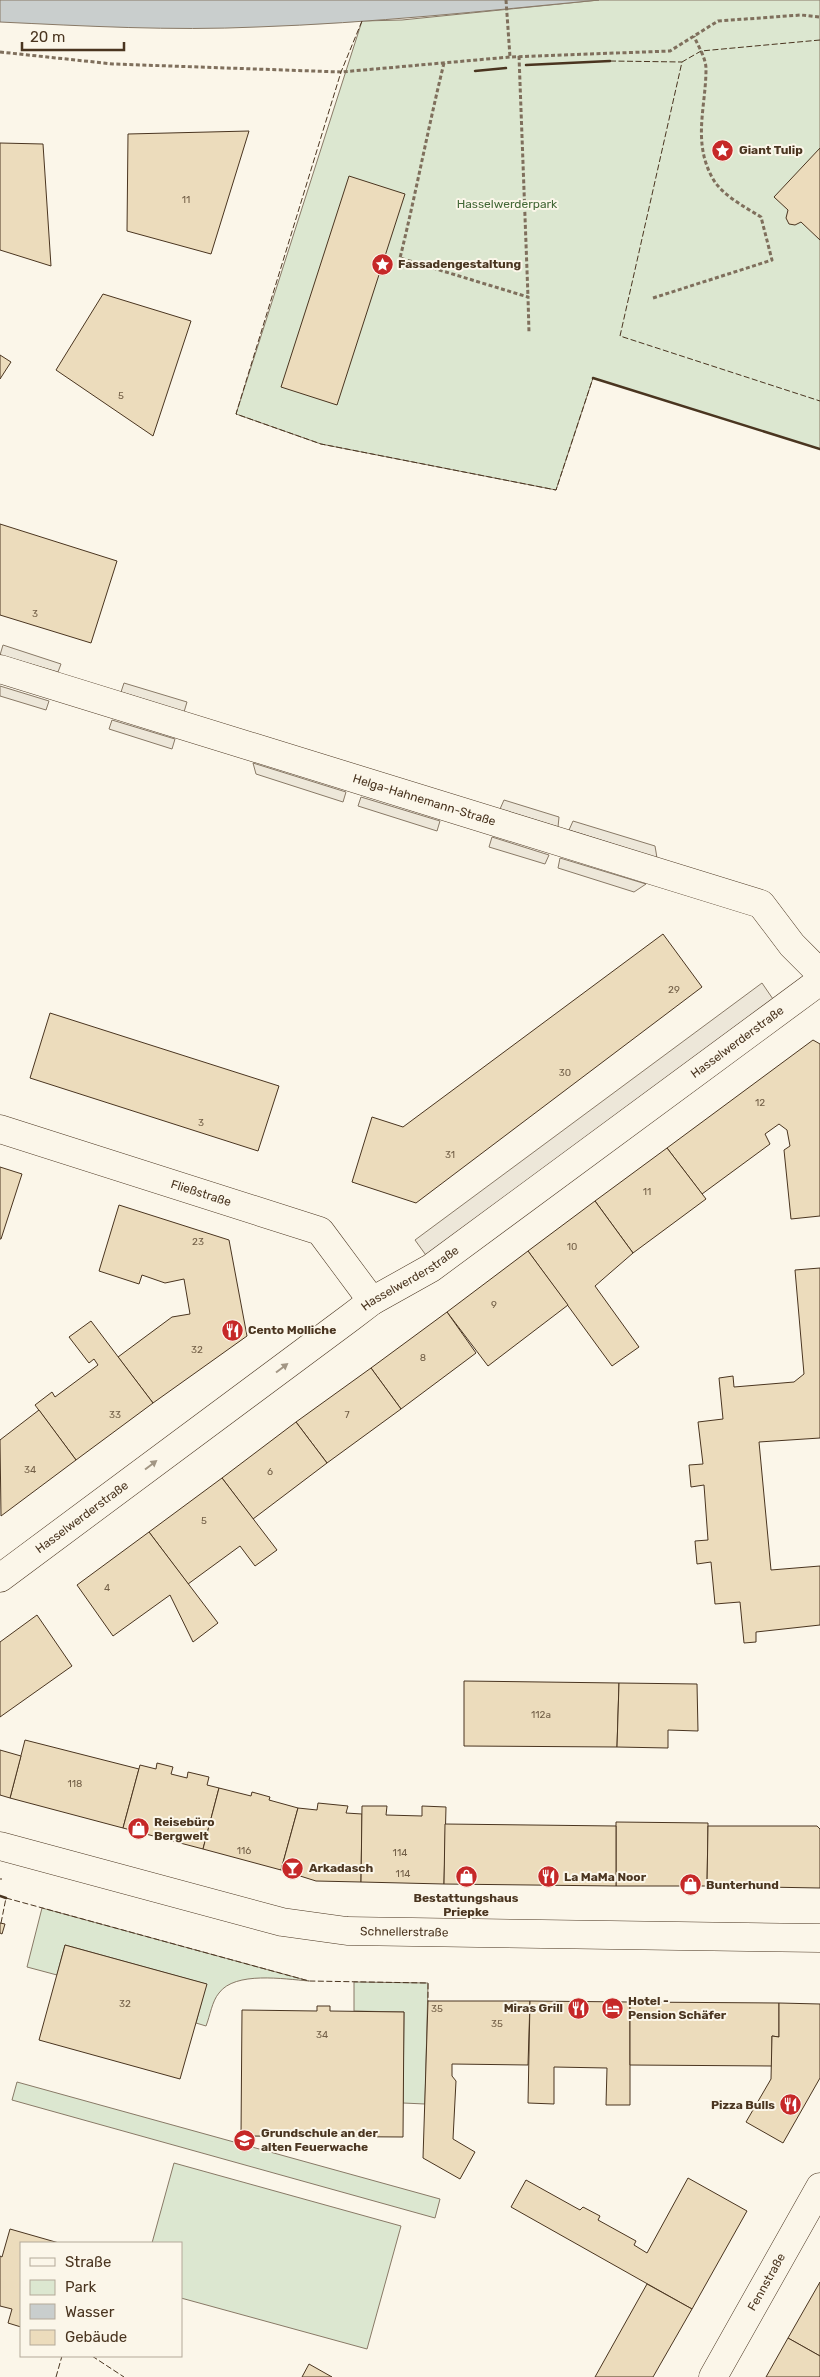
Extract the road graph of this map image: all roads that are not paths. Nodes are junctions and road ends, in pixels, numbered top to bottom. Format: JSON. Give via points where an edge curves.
{"nodes":[{"id":1,"x":0,"y":669,"type":"edge"},
{"id":2,"x":820,"y":973,"type":"edge"},
{"id":3,"x":820,"y":981,"type":"edge"},
{"id":4,"x":0,"y":1129,"type":"edge"},
{"id":5,"x":372,"y":1302,"type":"junction"},
{"id":6,"x":0,"y":1578,"type":"edge"},
{"id":7,"x":0,"y":1846,"type":"edge"},
{"id":8,"x":820,"y":1938,"type":"edge"},
{"id":9,"x":820,"y":2187,"type":"edge"},
{"id":10,"x":712,"y":2377,"type":"edge"}],
"edges":[{"from":1,"to":2,"type":"street","name":"Helga-Hahnemann-Straße","via":[[761,904]]},
{"from":3,"to":5,"type":"street","name":"Hasselwerderstraße","via":[[431,1268]]},
{"from":4,"to":5,"type":"street","name":"Fließstraße","via":[[320,1231]]},
{"from":6,"to":5,"type":"street","name":"Hasselwerderstraße","one_way":true},
{"from":7,"to":8,"type":"street","name":"Schnellerstraße","via":[[282,1922],[347,1931]]},
{"from":9,"to":10,"type":"street","name":"Fennstraße"}]}
